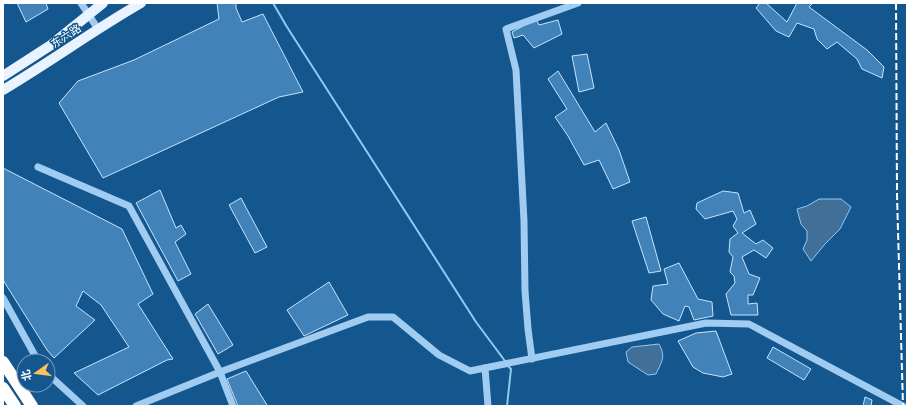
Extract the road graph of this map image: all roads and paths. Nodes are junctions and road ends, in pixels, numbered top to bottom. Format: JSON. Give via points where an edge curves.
{"nodes":[{"id":1,"x":81,"y":3,"type":"edge"},
{"id":2,"x":103,"y":3,"type":"edge"},
{"id":3,"x":142,"y":3,"type":"edge"},
{"id":4,"x":578,"y":3,"type":"edge"},
{"id":5,"x":89,"y":14,"type":"junction"},
{"id":6,"x":98,"y":30,"type":"junction"},
{"id":7,"x":3,"y":76,"type":"edge"},
{"id":8,"x":3,"y":90,"type":"edge"},
{"id":9,"x":38,"y":167,"type":"dead end"},
{"id":10,"x":3,"y":298,"type":"edge"},
{"id":11,"x":34,"y":353,"type":"edge"},
{"id":12,"x":532,"y":359,"type":"junction"},
{"id":13,"x":3,"y":362,"type":"edge"},
{"id":14,"x":485,"y":368,"type":"junction"},
{"id":15,"x":220,"y":372,"type":"junction"},
{"id":16,"x":56,"y":381,"type":"edge"},
{"id":17,"x":3,"y":388,"type":"edge"},
{"id":18,"x":15,"y":406,"type":"edge"},
{"id":19,"x":32,"y":406,"type":"edge"},
{"id":20,"x":83,"y":406,"type":"edge"},
{"id":21,"x":136,"y":406,"type":"edge"},
{"id":22,"x":232,"y":406,"type":"edge"},
{"id":23,"x":488,"y":406,"type":"edge"},
{"id":24,"x":903,"y":406,"type":"edge"}],
"edges":[{"from":1,"to":5,"type":"street"},
{"from":2,"to":5,"type":"main road","name":"东六路"},
{"from":3,"to":6,"type":"main road","name":"东六路"},
{"from":4,"to":12,"type":"street","via":[[506,29],[516,70],[525,291]]},
{"from":5,"to":6,"type":"street"},
{"from":5,"to":7,"type":"main road","name":"东六路","via":[[51,45]]},
{"from":6,"to":8,"type":"main road","name":"东六路"},
{"from":9,"to":15,"type":"street","via":[[128,206]]},
{"from":10,"to":11,"type":"street"},
{"from":12,"to":14,"type":"street"},
{"from":12,"to":24,"type":"street","via":[[706,323],[750,324]]},
{"from":13,"to":19,"type":"highway"},
{"from":14,"to":15,"type":"street","via":[[470,371],[439,355],[393,317],[368,317]]},
{"from":14,"to":23,"type":"street"},
{"from":15,"to":21,"type":"street"},
{"from":15,"to":22,"type":"street"},
{"from":16,"to":20,"type":"street"},
{"from":17,"to":18,"type":"highway"}]}
